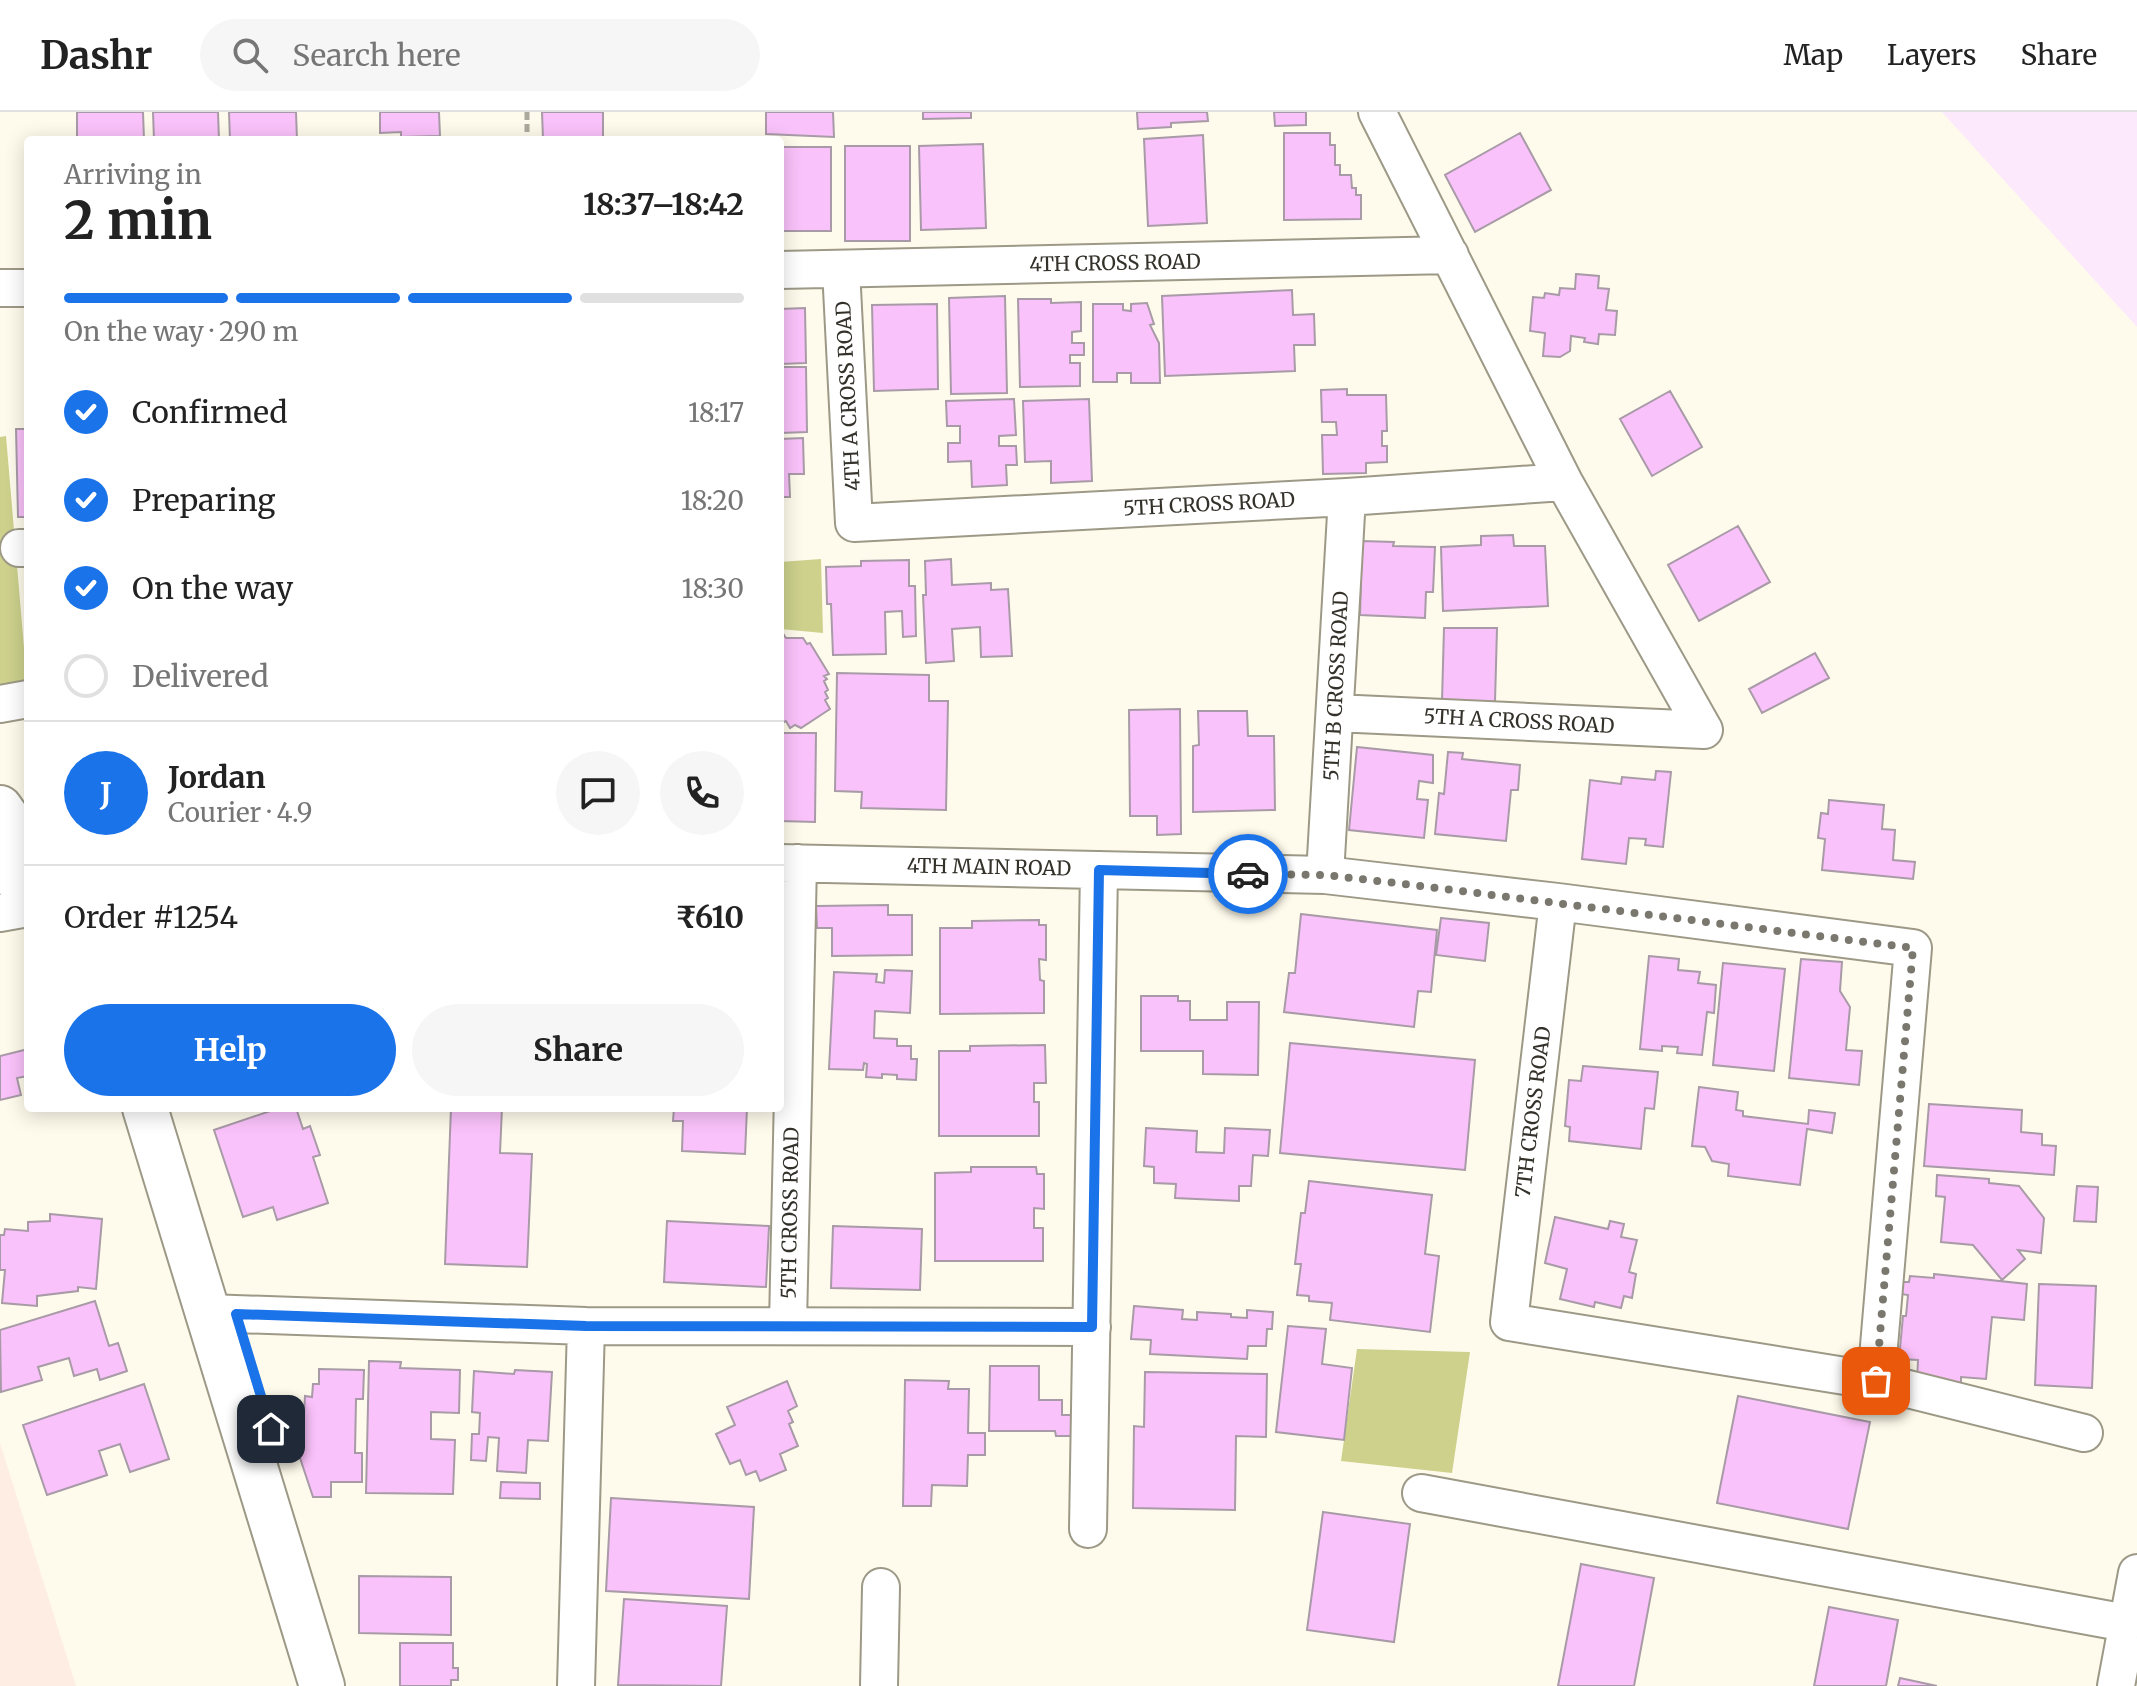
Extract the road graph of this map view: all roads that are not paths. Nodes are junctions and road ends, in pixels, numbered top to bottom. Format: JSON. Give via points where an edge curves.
{"nodes":[{"id":1,"x":1377,"y":112,"type":"edge"},
{"id":2,"x":1450,"y":255,"type":"junction"},
{"id":3,"x":841,"y":269,"type":"junction"},
{"id":4,"x":784,"y":270,"type":"edge"},
{"id":5,"x":0,"y":288,"type":"edge"},
{"id":6,"x":24,"y":288,"type":"edge"},
{"id":7,"x":1564,"y":482,"type":"junction"},
{"id":8,"x":1347,"y":497,"type":"junction"},
{"id":9,"x":854,"y":523,"type":"joint"},
{"id":10,"x":24,"y":700,"type":"edge"},
{"id":11,"x":0,"y":704,"type":"edge"},
{"id":12,"x":1335,"y":713,"type":"junction"},
{"id":13,"x":0,"y":808,"type":"edge"},
{"id":14,"x":789,"y":863,"type":"edge"},
{"id":15,"x":18,"y":865,"type":"edge"},
{"id":16,"x":1099,"y":870,"type":"junction"},
{"id":17,"x":1325,"y":875,"type":"junction"},
{"id":18,"x":1558,"y":902,"type":"junction"},
{"id":19,"x":24,"y":909,"type":"edge"},
{"id":20,"x":0,"y":913,"type":"edge"},
{"id":21,"x":146,"y":1112,"type":"edge"},
{"id":22,"x":175,"y":1112,"type":"edge"},
{"id":23,"x":222,"y":1314,"type":"junction"},
{"id":24,"x":788,"y":1324,"type":"junction"},
{"id":25,"x":586,"y":1326,"type":"junction"},
{"id":26,"x":1092,"y":1327,"type":"junction"},
{"id":27,"x":1876,"y":1381,"type":"junction"},
{"id":28,"x":2084,"y":1433,"type":"dead end"},
{"id":29,"x":1421,"y":1493,"type":"dead end"},
{"id":30,"x":1088,"y":1529,"type":"dead end"},
{"id":31,"x":2137,"y":1573,"type":"edge"},
{"id":32,"x":881,"y":1587,"type":"dead end"},
{"id":33,"x":2126,"y":1623,"type":"junction"},
{"id":34,"x":322,"y":1686,"type":"edge"},
{"id":35,"x":351,"y":1686,"type":"edge"},
{"id":36,"x":576,"y":1686,"type":"edge"},
{"id":37,"x":879,"y":1686,"type":"edge"},
{"id":38,"x":2116,"y":1686,"type":"edge"}],
"edges":[{"from":1,"to":2,"type":"street"},
{"from":2,"to":3,"type":"street","name":"4TH CROSS ROAD"},
{"from":2,"to":7,"type":"street"},
{"from":3,"to":4,"type":"street","name":"4TH CROSS ROAD"},
{"from":3,"to":9,"type":"street","name":"4TH A CROSS ROAD"},
{"from":5,"to":6,"type":"street"},
{"from":7,"to":8,"type":"street","name":"5TH CROSS ROAD"},
{"from":7,"to":12,"type":"street","name":"5TH A CROSS ROAD","via":[[1704,730]]},
{"from":8,"to":9,"type":"street","name":"5TH CROSS ROAD"},
{"from":8,"to":12,"type":"street","name":"5TH B CROSS ROAD"},
{"from":10,"to":11,"type":"street"},
{"from":12,"to":17,"type":"street","name":"5TH B CROSS ROAD"},
{"from":13,"to":15,"type":"street"},
{"from":14,"to":16,"type":"street","name":"4TH MAIN ROAD"},
{"from":14,"to":24,"type":"street","name":"5TH CROSS ROAD"},
{"from":16,"to":17,"type":"street","name":"4TH MAIN ROAD"},
{"from":16,"to":26,"type":"street"},
{"from":17,"to":18,"type":"street","name":"4TH MAIN ROAD"},
{"from":18,"to":27,"type":"street","name":"4TH MAIN ROAD","via":[[1913,948]]},
{"from":18,"to":27,"type":"street","name":"7TH CROSS ROAD","via":[[1509,1322]]},
{"from":19,"to":20,"type":"street"},
{"from":21,"to":23,"type":"street"},
{"from":22,"to":23,"type":"street"},
{"from":23,"to":25,"type":"street"},
{"from":23,"to":34,"type":"street"},
{"from":23,"to":35,"type":"street"},
{"from":24,"to":25,"type":"street"},
{"from":24,"to":26,"type":"street"},
{"from":25,"to":36,"type":"street"},
{"from":26,"to":30,"type":"street"},
{"from":27,"to":28,"type":"street"},
{"from":29,"to":33,"type":"street"},
{"from":31,"to":33,"type":"street"},
{"from":32,"to":37,"type":"street"},
{"from":33,"to":38,"type":"street"}]}
